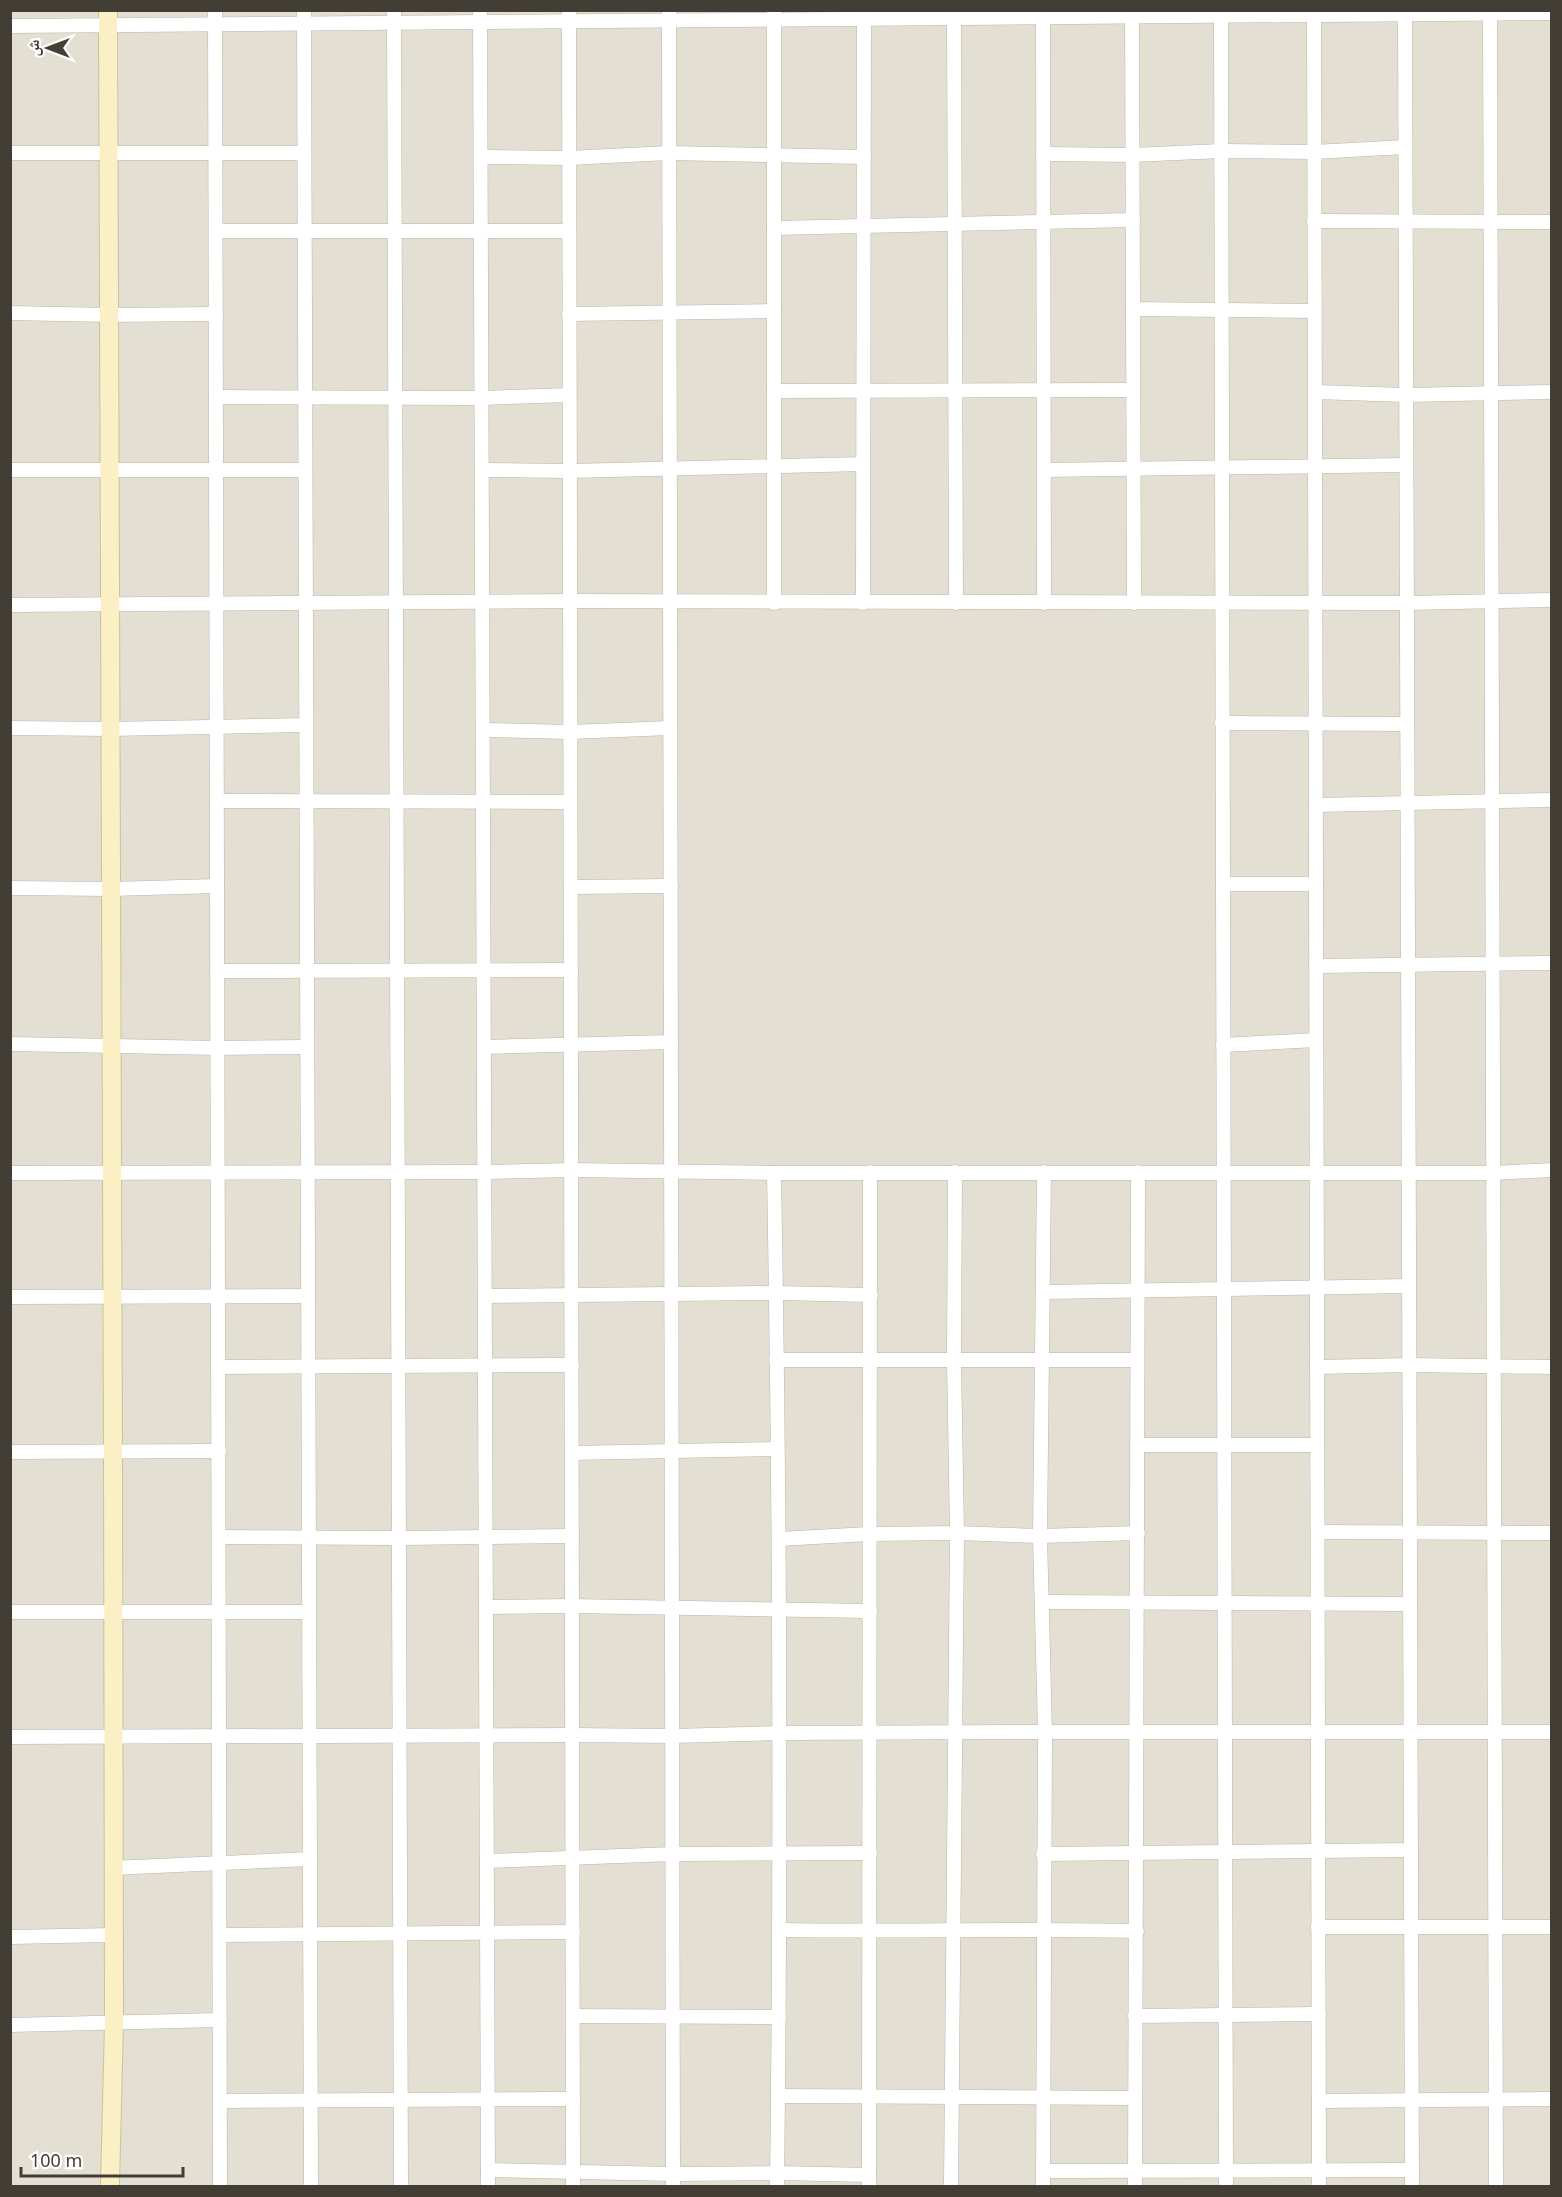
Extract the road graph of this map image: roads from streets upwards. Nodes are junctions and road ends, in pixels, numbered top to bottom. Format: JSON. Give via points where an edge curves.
{"nodes":[{"id":1,"x":1405,"y":12,"type":"edge"},
{"id":2,"x":1490,"y":12,"type":"edge"},
{"id":3,"x":1132,"y":13,"type":"edge"},
{"id":4,"x":1221,"y":13,"type":"edge"},
{"id":5,"x":1314,"y":13,"type":"edge"},
{"id":6,"x":1551,"y":13,"type":"edge"},
{"id":7,"x":954,"y":14,"type":"edge"},
{"id":8,"x":1043,"y":14,"type":"edge"},
{"id":9,"x":669,"y":15,"type":"edge"},
{"id":10,"x":774,"y":15,"type":"edge"},
{"id":11,"x":864,"y":15,"type":"edge"},
{"id":12,"x":394,"y":16,"type":"edge"},
{"id":13,"x":480,"y":16,"type":"edge"},
{"id":14,"x":569,"y":16,"type":"edge"},
{"id":15,"x":215,"y":17,"type":"edge"},
{"id":16,"x":304,"y":17,"type":"edge"},
{"id":17,"x":108,"y":18,"type":"edge"},
{"id":18,"x":10,"y":26,"type":"edge"},
{"id":19,"x":1405,"y":147,"type":"junction"},
{"id":20,"x":1221,"y":151,"type":"junction"},
{"id":21,"x":1314,"y":152,"type":"junction"},
{"id":22,"x":10,"y":153,"type":"edge"},
{"id":23,"x":108,"y":153,"type":"junction"},
{"id":24,"x":216,"y":153,"type":"junction"},
{"id":25,"x":304,"y":153,"type":"junction"},
{"id":26,"x":669,"y":153,"type":"junction"},
{"id":27,"x":1043,"y":154,"type":"junction"},
{"id":28,"x":774,"y":155,"type":"junction"},
{"id":29,"x":1132,"y":155,"type":"junction"},
{"id":30,"x":481,"y":157,"type":"junction"},
{"id":31,"x":864,"y":157,"type":"junction"},
{"id":32,"x":569,"y":158,"type":"junction"},
{"id":33,"x":1133,"y":220,"type":"junction"},
{"id":34,"x":1043,"y":221,"type":"junction"},
{"id":35,"x":1314,"y":221,"type":"junction"},
{"id":36,"x":1406,"y":222,"type":"junction"},
{"id":37,"x":1491,"y":222,"type":"junction"},
{"id":38,"x":1551,"y":222,"type":"edge"},
{"id":39,"x":955,"y":224,"type":"junction"},
{"id":40,"x":774,"y":228,"type":"junction"},
{"id":41,"x":864,"y":228,"type":"junction"},
{"id":42,"x":216,"y":231,"type":"junction"},
{"id":43,"x":304,"y":231,"type":"junction"},
{"id":44,"x":395,"y":231,"type":"junction"},
{"id":45,"x":481,"y":231,"type":"junction"},
{"id":46,"x":569,"y":231,"type":"junction"},
{"id":47,"x":1133,"y":309,"type":"junction"},
{"id":48,"x":774,"y":311,"type":"junction"},
{"id":49,"x":1221,"y":311,"type":"junction"},
{"id":50,"x":1314,"y":311,"type":"junction"},
{"id":51,"x":10,"y":313,"type":"edge"},
{"id":52,"x":216,"y":314,"type":"junction"},
{"id":53,"x":569,"y":314,"type":"junction"},
{"id":54,"x":669,"y":314,"type":"junction"},
{"id":55,"x":109,"y":315,"type":"junction"},
{"id":56,"x":863,"y":390,"type":"junction"},
{"id":57,"x":1044,"y":390,"type":"junction"},
{"id":58,"x":1133,"y":390,"type":"junction"},
{"id":59,"x":774,"y":391,"type":"junction"},
{"id":60,"x":955,"y":391,"type":"junction"},
{"id":61,"x":1314,"y":392,"type":"junction"},
{"id":62,"x":1551,"y":392,"type":"edge"},
{"id":63,"x":1491,"y":394,"type":"junction"},
{"id":64,"x":570,"y":395,"type":"junction"},
{"id":65,"x":1406,"y":395,"type":"junction"},
{"id":66,"x":216,"y":397,"type":"junction"},
{"id":67,"x":305,"y":397,"type":"junction"},
{"id":68,"x":395,"y":398,"type":"junction"},
{"id":69,"x":482,"y":398,"type":"junction"},
{"id":70,"x":863,"y":464,"type":"junction"},
{"id":71,"x":774,"y":465,"type":"junction"},
{"id":72,"x":1406,"y":465,"type":"junction"},
{"id":73,"x":1315,"y":466,"type":"junction"},
{"id":74,"x":670,"y":467,"type":"junction"},
{"id":75,"x":1222,"y":467,"type":"junction"},
{"id":76,"x":1134,"y":468,"type":"junction"},
{"id":77,"x":10,"y":470,"type":"edge"},
{"id":78,"x":305,"y":470,"type":"junction"},
{"id":79,"x":482,"y":470,"type":"junction"},
{"id":80,"x":1044,"y":470,"type":"junction"},
{"id":81,"x":110,"y":471,"type":"junction"},
{"id":82,"x":216,"y":471,"type":"junction"},
{"id":83,"x":570,"y":471,"type":"junction"},
{"id":84,"x":1551,"y":600,"type":"edge"},
{"id":85,"x":1492,"y":601,"type":"junction"},
{"id":86,"x":570,"y":602,"type":"junction"},
{"id":87,"x":217,"y":603,"type":"junction"},
{"id":88,"x":306,"y":603,"type":"junction"},
{"id":89,"x":396,"y":603,"type":"junction"},
{"id":90,"x":482,"y":603,"type":"junction"},
{"id":91,"x":670,"y":603,"type":"junction"},
{"id":92,"x":774,"y":603,"type":"junction"},
{"id":93,"x":863,"y":603,"type":"junction"},
{"id":94,"x":956,"y":603,"type":"junction"},
{"id":95,"x":1044,"y":603,"type":"junction"},
{"id":96,"x":1134,"y":603,"type":"junction"},
{"id":97,"x":1222,"y":603,"type":"junction"},
{"id":98,"x":1315,"y":603,"type":"junction"},
{"id":99,"x":1407,"y":603,"type":"junction"},
{"id":100,"x":10,"y":605,"type":"edge"},
{"id":101,"x":112,"y":605,"type":"junction"},
{"id":102,"x":1222,"y":723,"type":"junction"},
{"id":103,"x":1315,"y":723,"type":"junction"},
{"id":104,"x":1407,"y":724,"type":"junction"},
{"id":105,"x":306,"y":725,"type":"junction"},
{"id":106,"x":217,"y":727,"type":"junction"},
{"id":107,"x":10,"y":728,"type":"edge"},
{"id":108,"x":670,"y":728,"type":"junction"},
{"id":109,"x":111,"y":729,"type":"junction"},
{"id":110,"x":483,"y":730,"type":"junction"},
{"id":111,"x":570,"y":732,"type":"junction"},
{"id":112,"x":397,"y":800,"type":"junction"},
{"id":113,"x":483,"y":800,"type":"junction"},
{"id":114,"x":1551,"y":800,"type":"edge"},
{"id":115,"x":217,"y":801,"type":"junction"},
{"id":116,"x":306,"y":801,"type":"junction"},
{"id":117,"x":1492,"y":801,"type":"junction"},
{"id":118,"x":570,"y":802,"type":"junction"},
{"id":119,"x":1408,"y":803,"type":"junction"},
{"id":120,"x":1316,"y":804,"type":"junction"},
{"id":121,"x":1223,"y":884,"type":"junction"},
{"id":122,"x":1316,"y":884,"type":"junction"},
{"id":123,"x":217,"y":886,"type":"junction"},
{"id":124,"x":670,"y":886,"type":"junction"},
{"id":125,"x":571,"y":887,"type":"junction"},
{"id":126,"x":10,"y":888,"type":"edge"},
{"id":127,"x":111,"y":889,"type":"junction"},
{"id":128,"x":1551,"y":963,"type":"edge"},
{"id":129,"x":1493,"y":964,"type":"junction"},
{"id":130,"x":1408,"y":965,"type":"junction"},
{"id":131,"x":1316,"y":966,"type":"junction"},
{"id":132,"x":484,"y":969,"type":"junction"},
{"id":133,"x":571,"y":970,"type":"junction"},
{"id":134,"x":218,"y":971,"type":"junction"},
{"id":135,"x":307,"y":971,"type":"junction"},
{"id":136,"x":397,"y":971,"type":"junction"},
{"id":137,"x":1316,"y":1040,"type":"junction"},
{"id":138,"x":671,"y":1042,"type":"junction"},
{"id":139,"x":10,"y":1044,"type":"edge"},
{"id":140,"x":1223,"y":1045,"type":"junction"},
{"id":141,"x":571,"y":1046,"type":"junction"},
{"id":142,"x":112,"y":1047,"type":"junction"},
{"id":143,"x":307,"y":1047,"type":"junction"},
{"id":144,"x":484,"y":1047,"type":"junction"},
{"id":145,"x":218,"y":1048,"type":"junction"},
{"id":146,"x":571,"y":1170,"type":"junction"},
{"id":147,"x":1551,"y":1170,"type":"edge"},
{"id":148,"x":112,"y":1172,"type":"junction"},
{"id":149,"x":218,"y":1172,"type":"junction"},
{"id":150,"x":308,"y":1172,"type":"junction"},
{"id":151,"x":398,"y":1172,"type":"junction"},
{"id":152,"x":484,"y":1172,"type":"junction"},
{"id":153,"x":671,"y":1172,"type":"junction"},
{"id":154,"x":870,"y":1172,"type":"junction"},
{"id":155,"x":955,"y":1172,"type":"junction"},
{"id":156,"x":1044,"y":1172,"type":"junction"},
{"id":157,"x":1138,"y":1172,"type":"junction"},
{"id":158,"x":1223,"y":1172,"type":"junction"},
{"id":159,"x":1317,"y":1172,"type":"junction"},
{"id":160,"x":1409,"y":1172,"type":"junction"},
{"id":161,"x":10,"y":1173,"type":"edge"},
{"id":162,"x":774,"y":1173,"type":"junction"},
{"id":163,"x":1494,"y":1173,"type":"junction"},
{"id":164,"x":1409,"y":1286,"type":"junction"},
{"id":165,"x":1317,"y":1288,"type":"junction"},
{"id":166,"x":1224,"y":1289,"type":"junction"},
{"id":167,"x":1137,"y":1290,"type":"junction"},
{"id":168,"x":1044,"y":1292,"type":"junction"},
{"id":169,"x":776,"y":1293,"type":"junction"},
{"id":170,"x":572,"y":1295,"type":"junction"},
{"id":171,"x":671,"y":1295,"type":"junction"},
{"id":172,"x":871,"y":1295,"type":"junction"},
{"id":173,"x":308,"y":1296,"type":"junction"},
{"id":174,"x":485,"y":1296,"type":"junction"},
{"id":175,"x":10,"y":1297,"type":"edge"},
{"id":176,"x":112,"y":1297,"type":"junction"},
{"id":177,"x":218,"y":1298,"type":"junction"},
{"id":178,"x":776,"y":1360,"type":"junction"},
{"id":179,"x":870,"y":1360,"type":"junction"},
{"id":180,"x":954,"y":1360,"type":"junction"},
{"id":181,"x":1043,"y":1360,"type":"junction"},
{"id":182,"x":1137,"y":1360,"type":"junction"},
{"id":183,"x":572,"y":1365,"type":"junction"},
{"id":184,"x":1410,"y":1365,"type":"junction"},
{"id":185,"x":399,"y":1366,"type":"junction"},
{"id":186,"x":485,"y":1366,"type":"junction"},
{"id":187,"x":1494,"y":1366,"type":"junction"},
{"id":188,"x":219,"y":1367,"type":"junction"},
{"id":189,"x":308,"y":1367,"type":"junction"},
{"id":190,"x":1317,"y":1367,"type":"junction"},
{"id":191,"x":1551,"y":1367,"type":"edge"},
{"id":192,"x":1137,"y":1445,"type":"junction"},
{"id":193,"x":1224,"y":1445,"type":"junction"},
{"id":194,"x":1317,"y":1445,"type":"junction"},
{"id":195,"x":777,"y":1449,"type":"junction"},
{"id":196,"x":672,"y":1450,"type":"junction"},
{"id":197,"x":219,"y":1451,"type":"junction"},
{"id":198,"x":10,"y":1452,"type":"edge"},
{"id":199,"x":113,"y":1453,"type":"junction"},
{"id":200,"x":572,"y":1453,"type":"junction"},
{"id":201,"x":1318,"y":1532,"type":"junction"},
{"id":202,"x":957,"y":1533,"type":"junction"},
{"id":203,"x":1138,"y":1533,"type":"junction"},
{"id":204,"x":1410,"y":1533,"type":"junction"},
{"id":205,"x":1551,"y":1533,"type":"edge"},
{"id":206,"x":869,"y":1534,"type":"junction"},
{"id":207,"x":1495,"y":1534,"type":"junction"},
{"id":208,"x":219,"y":1536,"type":"junction"},
{"id":209,"x":486,"y":1536,"type":"junction"},
{"id":210,"x":572,"y":1536,"type":"junction"},
{"id":211,"x":1041,"y":1536,"type":"junction"},
{"id":212,"x":309,"y":1538,"type":"junction"},
{"id":213,"x":400,"y":1538,"type":"junction"},
{"id":214,"x":779,"y":1539,"type":"junction"},
{"id":215,"x":1043,"y":1602,"type":"junction"},
{"id":216,"x":1137,"y":1602,"type":"junction"},
{"id":217,"x":1225,"y":1603,"type":"junction"},
{"id":218,"x":1318,"y":1604,"type":"junction"},
{"id":219,"x":1410,"y":1604,"type":"junction"},
{"id":220,"x":572,"y":1606,"type":"junction"},
{"id":221,"x":486,"y":1607,"type":"junction"},
{"id":222,"x":672,"y":1608,"type":"junction"},
{"id":223,"x":778,"y":1610,"type":"junction"},
{"id":224,"x":870,"y":1611,"type":"junction"},
{"id":225,"x":10,"y":1612,"type":"edge"},
{"id":226,"x":219,"y":1612,"type":"junction"},
{"id":227,"x":309,"y":1612,"type":"junction"},
{"id":228,"x":113,"y":1613,"type":"junction"},
{"id":229,"x":1045,"y":1732,"type":"junction"},
{"id":230,"x":1135,"y":1732,"type":"junction"},
{"id":231,"x":1225,"y":1732,"type":"junction"},
{"id":232,"x":1318,"y":1732,"type":"junction"},
{"id":233,"x":1495,"y":1732,"type":"junction"},
{"id":234,"x":1551,"y":1732,"type":"edge"},
{"id":235,"x":779,"y":1733,"type":"junction"},
{"id":236,"x":868,"y":1733,"type":"junction"},
{"id":237,"x":955,"y":1733,"type":"junction"},
{"id":238,"x":1411,"y":1733,"type":"junction"},
{"id":239,"x":572,"y":1735,"type":"junction"},
{"id":240,"x":219,"y":1736,"type":"junction"},
{"id":241,"x":672,"y":1736,"type":"junction"},
{"id":242,"x":10,"y":1737,"type":"edge"},
{"id":243,"x":112,"y":1737,"type":"junction"},
{"id":244,"x":309,"y":1737,"type":"junction"},
{"id":245,"x":400,"y":1737,"type":"junction"},
{"id":246,"x":486,"y":1737,"type":"junction"},
{"id":247,"x":1318,"y":1850,"type":"junction"},
{"id":248,"x":1411,"y":1850,"type":"junction"},
{"id":249,"x":1225,"y":1852,"type":"junction"},
{"id":250,"x":870,"y":1853,"type":"junction"},
{"id":251,"x":1136,"y":1853,"type":"junction"},
{"id":252,"x":672,"y":1854,"type":"junction"},
{"id":253,"x":780,"y":1854,"type":"junction"},
{"id":254,"x":1043,"y":1854,"type":"junction"},
{"id":255,"x":310,"y":1859,"type":"junction"},
{"id":256,"x":573,"y":1859,"type":"junction"},
{"id":257,"x":487,"y":1861,"type":"junction"},
{"id":258,"x":220,"y":1863,"type":"junction"},
{"id":259,"x":112,"y":1868,"type":"junction"},
{"id":260,"x":1318,"y":1927,"type":"junction"},
{"id":261,"x":1412,"y":1927,"type":"junction"},
{"id":262,"x":1496,"y":1927,"type":"junction"},
{"id":263,"x":1551,"y":1927,"type":"edge"},
{"id":264,"x":953,"y":1929,"type":"junction"},
{"id":265,"x":1043,"y":1929,"type":"junction"},
{"id":266,"x":780,"y":1930,"type":"junction"},
{"id":267,"x":1137,"y":1931,"type":"junction"},
{"id":268,"x":487,"y":1932,"type":"junction"},
{"id":269,"x":573,"y":1932,"type":"junction"},
{"id":270,"x":869,"y":1932,"type":"junction"},
{"id":271,"x":401,"y":1933,"type":"junction"},
{"id":272,"x":310,"y":1934,"type":"junction"},
{"id":273,"x":112,"y":1935,"type":"junction"},
{"id":274,"x":220,"y":1935,"type":"junction"},
{"id":275,"x":10,"y":1937,"type":"edge"},
{"id":276,"x":1319,"y":2014,"type":"junction"},
{"id":277,"x":573,"y":2016,"type":"junction"},
{"id":278,"x":1136,"y":2016,"type":"junction"},
{"id":279,"x":1226,"y":2016,"type":"junction"},
{"id":280,"x":779,"y":2017,"type":"junction"},
{"id":281,"x":673,"y":2018,"type":"junction"},
{"id":282,"x":220,"y":2020,"type":"junction"},
{"id":283,"x":114,"y":2022,"type":"junction"},
{"id":284,"x":10,"y":2025,"type":"edge"},
{"id":285,"x":778,"y":2096,"type":"junction"},
{"id":286,"x":870,"y":2096,"type":"junction"},
{"id":287,"x":952,"y":2096,"type":"junction"},
{"id":288,"x":1043,"y":2096,"type":"junction"},
{"id":289,"x":1135,"y":2098,"type":"junction"},
{"id":290,"x":573,"y":2099,"type":"junction"},
{"id":291,"x":1496,"y":2099,"type":"junction"},
{"id":292,"x":1551,"y":2099,"type":"edge"},
{"id":293,"x":401,"y":2100,"type":"junction"},
{"id":294,"x":488,"y":2100,"type":"junction"},
{"id":295,"x":220,"y":2101,"type":"junction"},
{"id":296,"x":310,"y":2101,"type":"junction"},
{"id":297,"x":1319,"y":2101,"type":"junction"},
{"id":298,"x":1412,"y":2101,"type":"junction"},
{"id":299,"x":488,"y":2170,"type":"junction"},
{"id":300,"x":1319,"y":2170,"type":"junction"},
{"id":301,"x":1412,"y":2170,"type":"junction"},
{"id":302,"x":1043,"y":2171,"type":"junction"},
{"id":303,"x":1135,"y":2171,"type":"junction"},
{"id":304,"x":1226,"y":2171,"type":"junction"},
{"id":305,"x":573,"y":2172,"type":"junction"},
{"id":306,"x":673,"y":2180,"type":"edge"},
{"id":307,"x":777,"y":2180,"type":"edge"},
{"id":308,"x":869,"y":2181,"type":"edge"},
{"id":309,"x":110,"y":2187,"type":"edge"},
{"id":310,"x":220,"y":2187,"type":"edge"},
{"id":311,"x":311,"y":2187,"type":"edge"},
{"id":312,"x":401,"y":2187,"type":"edge"},
{"id":313,"x":488,"y":2187,"type":"edge"},
{"id":314,"x":573,"y":2187,"type":"edge"},
{"id":315,"x":951,"y":2187,"type":"edge"},
{"id":316,"x":1043,"y":2187,"type":"edge"},
{"id":317,"x":1135,"y":2187,"type":"edge"},
{"id":318,"x":1226,"y":2187,"type":"edge"},
{"id":319,"x":1319,"y":2187,"type":"edge"},
{"id":320,"x":1412,"y":2187,"type":"edge"},
{"id":321,"x":1497,"y":2187,"type":"edge"}],
"edges":[{"from":1,"to":2,"type":"street"},
{"from":1,"to":5,"type":"street"},
{"from":1,"to":19,"type":"street"},
{"from":2,"to":6,"type":"street"},
{"from":2,"to":37,"type":"street"},
{"from":3,"to":4,"type":"street"},
{"from":3,"to":8,"type":"street"},
{"from":3,"to":29,"type":"street"},
{"from":4,"to":5,"type":"street"},
{"from":4,"to":20,"type":"street"},
{"from":5,"to":21,"type":"street"},
{"from":7,"to":8,"type":"street"},
{"from":7,"to":11,"type":"street"},
{"from":7,"to":39,"type":"street"},
{"from":8,"to":27,"type":"street"},
{"from":9,"to":10,"type":"street"},
{"from":9,"to":14,"type":"street"},
{"from":9,"to":26,"type":"street"},
{"from":10,"to":11,"type":"street"},
{"from":10,"to":28,"type":"street"},
{"from":11,"to":31,"type":"street"},
{"from":12,"to":13,"type":"street"},
{"from":12,"to":16,"type":"street"},
{"from":12,"to":44,"type":"street"},
{"from":13,"to":14,"type":"street"},
{"from":13,"to":30,"type":"street"},
{"from":14,"to":32,"type":"street"},
{"from":15,"to":16,"type":"street"},
{"from":15,"to":17,"type":"street"},
{"from":15,"to":24,"type":"street"},
{"from":16,"to":25,"type":"street"},
{"from":17,"to":18,"type":"street"},
{"from":17,"to":23,"type":"street"},
{"from":19,"to":21,"type":"street"},
{"from":19,"to":36,"type":"street"},
{"from":20,"to":21,"type":"street"},
{"from":20,"to":29,"type":"street"},
{"from":20,"to":49,"type":"street"},
{"from":21,"to":35,"type":"street"},
{"from":22,"to":23,"type":"street"},
{"from":23,"to":24,"type":"street"},
{"from":23,"to":55,"type":"street"},
{"from":24,"to":25,"type":"street"},
{"from":24,"to":42,"type":"street"},
{"from":25,"to":43,"type":"street"},
{"from":26,"to":28,"type":"street"},
{"from":26,"to":32,"type":"street"},
{"from":26,"to":54,"type":"street"},
{"from":27,"to":29,"type":"street"},
{"from":27,"to":34,"type":"street"},
{"from":28,"to":31,"type":"street"},
{"from":28,"to":40,"type":"street"},
{"from":29,"to":33,"type":"street"},
{"from":30,"to":32,"type":"street"},
{"from":30,"to":45,"type":"street"},
{"from":31,"to":41,"type":"street"},
{"from":32,"to":46,"type":"street"},
{"from":33,"to":34,"type":"street"},
{"from":33,"to":47,"type":"street"},
{"from":34,"to":39,"type":"street"},
{"from":34,"to":57,"type":"street"},
{"from":35,"to":36,"type":"street"},
{"from":35,"to":50,"type":"street"},
{"from":36,"to":37,"type":"street"},
{"from":36,"to":65,"type":"street"},
{"from":37,"to":38,"type":"street"},
{"from":37,"to":63,"type":"street"},
{"from":39,"to":41,"type":"street"},
{"from":39,"to":60,"type":"street"},
{"from":40,"to":41,"type":"street"},
{"from":40,"to":48,"type":"street"},
{"from":41,"to":56,"type":"street"},
{"from":42,"to":43,"type":"street"},
{"from":42,"to":52,"type":"street"},
{"from":43,"to":44,"type":"street"},
{"from":43,"to":67,"type":"street"},
{"from":44,"to":45,"type":"street"},
{"from":44,"to":68,"type":"street"},
{"from":45,"to":46,"type":"street"},
{"from":45,"to":69,"type":"street"},
{"from":46,"to":53,"type":"street"},
{"from":47,"to":49,"type":"street"},
{"from":47,"to":58,"type":"street"},
{"from":48,"to":54,"type":"street"},
{"from":48,"to":59,"type":"street"},
{"from":49,"to":50,"type":"street"},
{"from":49,"to":75,"type":"street"},
{"from":50,"to":61,"type":"street"},
{"from":51,"to":55,"type":"street"},
{"from":52,"to":55,"type":"street"},
{"from":52,"to":66,"type":"street"},
{"from":53,"to":54,"type":"street"},
{"from":53,"to":64,"type":"street"},
{"from":54,"to":74,"type":"street"},
{"from":55,"to":81,"type":"street"},
{"from":56,"to":59,"type":"street"},
{"from":56,"to":60,"type":"street"},
{"from":56,"to":70,"type":"street"},
{"from":57,"to":58,"type":"street"},
{"from":57,"to":60,"type":"street"},
{"from":57,"to":80,"type":"street"},
{"from":58,"to":76,"type":"street"},
{"from":59,"to":71,"type":"street"},
{"from":60,"to":94,"type":"street"},
{"from":61,"to":65,"type":"street"},
{"from":61,"to":73,"type":"street"},
{"from":62,"to":63,"type":"street"},
{"from":63,"to":65,"type":"street"},
{"from":63,"to":85,"type":"street"},
{"from":64,"to":69,"type":"street"},
{"from":64,"to":83,"type":"street"},
{"from":65,"to":72,"type":"street"},
{"from":66,"to":67,"type":"street"},
{"from":66,"to":82,"type":"street"},
{"from":67,"to":68,"type":"street"},
{"from":67,"to":78,"type":"street"},
{"from":68,"to":69,"type":"street"},
{"from":68,"to":89,"type":"street"},
{"from":69,"to":79,"type":"street"},
{"from":70,"to":71,"type":"street"},
{"from":70,"to":93,"type":"street"},
{"from":71,"to":74,"type":"street"},
{"from":71,"to":92,"type":"street"},
{"from":72,"to":73,"type":"street"},
{"from":72,"to":99,"type":"street"},
{"from":73,"to":75,"type":"street"},
{"from":73,"to":98,"type":"street"},
{"from":74,"to":83,"type":"street"},
{"from":74,"to":91,"type":"street"},
{"from":75,"to":76,"type":"street"},
{"from":75,"to":97,"type":"street"},
{"from":76,"to":80,"type":"street"},
{"from":76,"to":96,"type":"street"},
{"from":77,"to":81,"type":"street"},
{"from":78,"to":82,"type":"street"},
{"from":78,"to":88,"type":"street"},
{"from":79,"to":83,"type":"street"},
{"from":79,"to":90,"type":"street"},
{"from":80,"to":95,"type":"street"},
{"from":81,"to":82,"type":"street"},
{"from":81,"to":101,"type":"street"},
{"from":82,"to":87,"type":"street"},
{"from":83,"to":86,"type":"street"},
{"from":84,"to":85,"type":"street"},
{"from":85,"to":99,"type":"street"},
{"from":85,"to":117,"type":"street"},
{"from":86,"to":90,"type":"street"},
{"from":86,"to":91,"type":"street"},
{"from":86,"to":111,"type":"street"},
{"from":87,"to":88,"type":"street"},
{"from":87,"to":101,"type":"street"},
{"from":87,"to":106,"type":"street"},
{"from":88,"to":89,"type":"street"},
{"from":88,"to":105,"type":"street"},
{"from":89,"to":90,"type":"street"},
{"from":89,"to":112,"type":"street"},
{"from":90,"to":110,"type":"street"},
{"from":91,"to":92,"type":"street"},
{"from":91,"to":108,"type":"street"},
{"from":92,"to":93,"type":"street"},
{"from":93,"to":94,"type":"street"},
{"from":94,"to":95,"type":"street"},
{"from":95,"to":96,"type":"street"},
{"from":96,"to":97,"type":"street"},
{"from":97,"to":98,"type":"street"},
{"from":97,"to":102,"type":"street"},
{"from":98,"to":99,"type":"street"},
{"from":98,"to":103,"type":"street"},
{"from":99,"to":104,"type":"street"},
{"from":100,"to":101,"type":"street"},
{"from":101,"to":109,"type":"street"},
{"from":102,"to":103,"type":"street"},
{"from":102,"to":121,"type":"street"},
{"from":103,"to":104,"type":"street"},
{"from":103,"to":120,"type":"street"},
{"from":104,"to":119,"type":"street"},
{"from":105,"to":106,"type":"street"},
{"from":105,"to":116,"type":"street"},
{"from":106,"to":109,"type":"street"},
{"from":106,"to":115,"type":"street"},
{"from":107,"to":109,"type":"street"},
{"from":108,"to":111,"type":"street"},
{"from":108,"to":124,"type":"street"},
{"from":109,"to":127,"type":"street"},
{"from":110,"to":111,"type":"street"},
{"from":110,"to":113,"type":"street"},
{"from":111,"to":118,"type":"street"},
{"from":112,"to":113,"type":"street"},
{"from":112,"to":116,"type":"street"},
{"from":112,"to":136,"type":"street"},
{"from":113,"to":118,"type":"street"},
{"from":113,"to":132,"type":"street"},
{"from":114,"to":117,"type":"street"},
{"from":115,"to":116,"type":"street"},
{"from":115,"to":123,"type":"street"},
{"from":116,"to":135,"type":"street"},
{"from":117,"to":119,"type":"street"},
{"from":117,"to":129,"type":"street"},
{"from":118,"to":125,"type":"street"},
{"from":119,"to":120,"type":"street"},
{"from":119,"to":130,"type":"street"},
{"from":120,"to":122,"type":"street"},
{"from":121,"to":122,"type":"street"},
{"from":121,"to":140,"type":"street"},
{"from":122,"to":131,"type":"street"},
{"from":123,"to":127,"type":"street"},
{"from":123,"to":134,"type":"street"},
{"from":124,"to":125,"type":"street"},
{"from":124,"to":138,"type":"street"},
{"from":125,"to":133,"type":"street"},
{"from":126,"to":127,"type":"street"},
{"from":127,"to":142,"type":"street"},
{"from":128,"to":129,"type":"street"},
{"from":129,"to":130,"type":"street"},
{"from":129,"to":163,"type":"street"},
{"from":130,"to":131,"type":"street"},
{"from":130,"to":160,"type":"street"},
{"from":131,"to":137,"type":"street"},
{"from":132,"to":133,"type":"street"},
{"from":132,"to":136,"type":"street"},
{"from":132,"to":144,"type":"street"},
{"from":133,"to":141,"type":"street"},
{"from":134,"to":135,"type":"street"},
{"from":134,"to":145,"type":"street"},
{"from":135,"to":136,"type":"street"},
{"from":135,"to":143,"type":"street"},
{"from":136,"to":151,"type":"street"},
{"from":137,"to":140,"type":"street"},
{"from":137,"to":159,"type":"street"},
{"from":138,"to":141,"type":"street"},
{"from":138,"to":153,"type":"street"},
{"from":139,"to":142,"type":"street"},
{"from":140,"to":158,"type":"street"},
{"from":141,"to":144,"type":"street"},
{"from":141,"to":146,"type":"street"},
{"from":142,"to":145,"type":"street"},
{"from":142,"to":148,"type":"street"},
{"from":143,"to":145,"type":"street"},
{"from":143,"to":150,"type":"street"},
{"from":144,"to":152,"type":"street"},
{"from":145,"to":149,"type":"street"},
{"from":146,"to":152,"type":"street"},
{"from":146,"to":153,"type":"street"},
{"from":146,"to":170,"type":"street"},
{"from":147,"to":163,"type":"street"},
{"from":148,"to":149,"type":"street"},
{"from":148,"to":161,"type":"street"},
{"from":148,"to":176,"type":"street"},
{"from":149,"to":150,"type":"street"},
{"from":149,"to":177,"type":"street"},
{"from":150,"to":151,"type":"street"},
{"from":150,"to":173,"type":"street"},
{"from":151,"to":152,"type":"street"},
{"from":151,"to":185,"type":"street"},
{"from":152,"to":174,"type":"street"},
{"from":153,"to":162,"type":"street"},
{"from":153,"to":171,"type":"street"},
{"from":154,"to":155,"type":"street"},
{"from":154,"to":162,"type":"street"},
{"from":154,"to":172,"type":"street"},
{"from":155,"to":156,"type":"street"},
{"from":155,"to":180,"type":"street"},
{"from":156,"to":157,"type":"street"},
{"from":156,"to":168,"type":"street"},
{"from":157,"to":158,"type":"street"},
{"from":157,"to":167,"type":"street"},
{"from":158,"to":159,"type":"street"},
{"from":158,"to":166,"type":"street"},
{"from":159,"to":160,"type":"street"},
{"from":159,"to":165,"type":"street"},
{"from":160,"to":163,"type":"street"},
{"from":160,"to":164,"type":"street"},
{"from":162,"to":169,"type":"street"},
{"from":163,"to":187,"type":"street"},
{"from":164,"to":165,"type":"street"},
{"from":164,"to":184,"type":"street"},
{"from":165,"to":166,"type":"street"},
{"from":165,"to":190,"type":"street"},
{"from":166,"to":167,"type":"street"},
{"from":166,"to":193,"type":"street"},
{"from":167,"to":168,"type":"street"},
{"from":167,"to":182,"type":"street"},
{"from":168,"to":181,"type":"street"},
{"from":169,"to":171,"type":"street"},
{"from":169,"to":172,"type":"street"},
{"from":169,"to":178,"type":"street"},
{"from":170,"to":171,"type":"street"},
{"from":170,"to":174,"type":"street"},
{"from":170,"to":183,"type":"street"},
{"from":171,"to":196,"type":"street"},
{"from":172,"to":179,"type":"street"},
{"from":173,"to":177,"type":"street"},
{"from":173,"to":189,"type":"street"},
{"from":174,"to":186,"type":"street"},
{"from":175,"to":176,"type":"street"},
{"from":176,"to":177,"type":"street"},
{"from":176,"to":199,"type":"street"},
{"from":177,"to":188,"type":"street"},
{"from":178,"to":179,"type":"street"},
{"from":178,"to":195,"type":"street"},
{"from":179,"to":180,"type":"street"},
{"from":179,"to":206,"type":"street"},
{"from":180,"to":181,"type":"street"},
{"from":180,"to":202,"type":"street"},
{"from":181,"to":182,"type":"street"},
{"from":181,"to":211,"type":"street"},
{"from":182,"to":192,"type":"street"},
{"from":183,"to":186,"type":"street"},
{"from":183,"to":200,"type":"street"},
{"from":184,"to":187,"type":"street"},
{"from":184,"to":190,"type":"street"},
{"from":184,"to":204,"type":"street"},
{"from":185,"to":186,"type":"street"},
{"from":185,"to":189,"type":"street"},
{"from":185,"to":213,"type":"street"},
{"from":186,"to":209,"type":"street"},
{"from":187,"to":191,"type":"street"},
{"from":187,"to":207,"type":"street"},
{"from":188,"to":189,"type":"street"},
{"from":188,"to":197,"type":"street"},
{"from":189,"to":212,"type":"street"},
{"from":190,"to":194,"type":"street"},
{"from":192,"to":193,"type":"street"},
{"from":192,"to":203,"type":"street"},
{"from":193,"to":194,"type":"street"},
{"from":193,"to":217,"type":"street"},
{"from":194,"to":201,"type":"street"},
{"from":195,"to":196,"type":"street"},
{"from":195,"to":214,"type":"street"},
{"from":196,"to":200,"type":"street"},
{"from":196,"to":222,"type":"street"},
{"from":197,"to":199,"type":"street"},
{"from":197,"to":208,"type":"street"},
{"from":198,"to":199,"type":"street"},
{"from":199,"to":228,"type":"street"},
{"from":200,"to":210,"type":"street"},
{"from":201,"to":204,"type":"street"},
{"from":201,"to":218,"type":"street"},
{"from":202,"to":206,"type":"street"},
{"from":202,"to":211,"type":"street"},
{"from":202,"to":237,"type":"street"},
{"from":203,"to":211,"type":"street"},
{"from":203,"to":216,"type":"street"},
{"from":204,"to":207,"type":"street"},
{"from":204,"to":219,"type":"street"},
{"from":205,"to":207,"type":"street"},
{"from":206,"to":214,"type":"street"},
{"from":206,"to":224,"type":"street"},
{"from":207,"to":233,"type":"street"},
{"from":208,"to":212,"type":"street"},
{"from":208,"to":226,"type":"street"},
{"from":209,"to":210,"type":"street"},
{"from":209,"to":213,"type":"street"},
{"from":209,"to":221,"type":"street"},
{"from":210,"to":220,"type":"street"},
{"from":211,"to":215,"type":"street"},
{"from":212,"to":213,"type":"street"},
{"from":212,"to":227,"type":"street"},
{"from":213,"to":245,"type":"street"},
{"from":214,"to":223,"type":"street"},
{"from":215,"to":216,"type":"street"},
{"from":215,"to":229,"type":"street"},
{"from":216,"to":217,"type":"street"},
{"from":216,"to":230,"type":"street"},
{"from":217,"to":218,"type":"street"},
{"from":217,"to":231,"type":"street"},
{"from":218,"to":219,"type":"street"},
{"from":218,"to":232,"type":"street"},
{"from":219,"to":238,"type":"street"},
{"from":220,"to":221,"type":"street"},
{"from":220,"to":222,"type":"street"},
{"from":220,"to":239,"type":"street"},
{"from":221,"to":246,"type":"street"},
{"from":222,"to":223,"type":"street"},
{"from":222,"to":241,"type":"street"},
{"from":223,"to":224,"type":"street"},
{"from":223,"to":235,"type":"street"},
{"from":224,"to":236,"type":"street"},
{"from":225,"to":228,"type":"street"},
{"from":226,"to":227,"type":"street"},
{"from":226,"to":228,"type":"street"},
{"from":226,"to":240,"type":"street"},
{"from":227,"to":244,"type":"street"},
{"from":228,"to":243,"type":"street"},
{"from":229,"to":230,"type":"street"},
{"from":229,"to":237,"type":"street"},
{"from":229,"to":254,"type":"street"},
{"from":230,"to":231,"type":"street"},
{"from":230,"to":251,"type":"street"},
{"from":231,"to":232,"type":"street"},
{"from":231,"to":249,"type":"street"},
{"from":232,"to":238,"type":"street"},
{"from":232,"to":247,"type":"street"},
{"from":233,"to":234,"type":"street"},
{"from":233,"to":238,"type":"street"},
{"from":233,"to":262,"type":"street"},
{"from":235,"to":236,"type":"street"},
{"from":235,"to":241,"type":"street"},
{"from":235,"to":253,"type":"street"},
{"from":236,"to":237,"type":"street"},
{"from":236,"to":250,"type":"street"},
{"from":237,"to":264,"type":"street"},
{"from":238,"to":248,"type":"street"},
{"from":239,"to":241,"type":"street"},
{"from":239,"to":246,"type":"street"},
{"from":239,"to":256,"type":"street"},
{"from":240,"to":243,"type":"street"},
{"from":240,"to":244,"type":"street"},
{"from":240,"to":258,"type":"street"},
{"from":241,"to":252,"type":"street"},
{"from":242,"to":243,"type":"street"},
{"from":243,"to":259,"type":"street"},
{"from":244,"to":245,"type":"street"},
{"from":244,"to":255,"type":"street"},
{"from":245,"to":246,"type":"street"},
{"from":245,"to":271,"type":"street"},
{"from":246,"to":257,"type":"street"},
{"from":247,"to":248,"type":"street"},
{"from":247,"to":249,"type":"street"},
{"from":247,"to":260,"type":"street"},
{"from":248,"to":261,"type":"street"},
{"from":249,"to":251,"type":"street"},
{"from":249,"to":279,"type":"street"},
{"from":250,"to":253,"type":"street"},
{"from":250,"to":270,"type":"street"},
{"from":251,"to":254,"type":"street"},
{"from":251,"to":267,"type":"street"},
{"from":252,"to":253,"type":"street"},
{"from":252,"to":256,"type":"street"},
{"from":252,"to":281,"type":"street"},
{"from":253,"to":266,"type":"street"},
{"from":254,"to":265,"type":"street"},
{"from":255,"to":258,"type":"street"},
{"from":255,"to":272,"type":"street"},
{"from":256,"to":257,"type":"street"},
{"from":256,"to":269,"type":"street"},
{"from":257,"to":268,"type":"street"},
{"from":258,"to":259,"type":"street"},
{"from":258,"to":274,"type":"street"},
{"from":259,"to":273,"type":"street"},
{"from":260,"to":261,"type":"street"},
{"from":260,"to":276,"type":"street"},
{"from":261,"to":262,"type":"street"},
{"from":261,"to":298,"type":"street"},
{"from":262,"to":263,"type":"street"},
{"from":262,"to":291,"type":"street"},
{"from":264,"to":265,"type":"street"},
{"from":264,"to":270,"type":"street"},
{"from":264,"to":287,"type":"street"},
{"from":265,"to":267,"type":"street"},
{"from":265,"to":288,"type":"street"},
{"from":266,"to":270,"type":"street"},
{"from":266,"to":280,"type":"street"},
{"from":267,"to":278,"type":"street"},
{"from":268,"to":269,"type":"street"},
{"from":268,"to":271,"type":"street"},
{"from":268,"to":294,"type":"street"},
{"from":269,"to":277,"type":"street"},
{"from":270,"to":286,"type":"street"},
{"from":271,"to":272,"type":"street"},
{"from":271,"to":293,"type":"street"},
{"from":272,"to":274,"type":"street"},
{"from":272,"to":296,"type":"street"},
{"from":273,"to":275,"type":"street"},
{"from":273,"to":283,"type":"street"},
{"from":274,"to":282,"type":"street"},
{"from":276,"to":279,"type":"street"},
{"from":276,"to":297,"type":"street"},
{"from":277,"to":281,"type":"street"},
{"from":277,"to":290,"type":"street"},
{"from":278,"to":279,"type":"street"},
{"from":278,"to":289,"type":"street"},
{"from":279,"to":304,"type":"street"},
{"from":280,"to":281,"type":"street"},
{"from":280,"to":285,"type":"street"},
{"from":281,"to":306,"type":"street"},
{"from":282,"to":283,"type":"street"},
{"from":282,"to":295,"type":"street"},
{"from":283,"to":284,"type":"street"},
{"from":283,"to":309,"type":"street"},
{"from":285,"to":286,"type":"street"},
{"from":285,"to":307,"type":"street"},
{"from":286,"to":287,"type":"street"},
{"from":286,"to":308,"type":"street"},
{"from":287,"to":288,"type":"street"},
{"from":287,"to":315,"type":"street"},
{"from":288,"to":289,"type":"street"},
{"from":288,"to":302,"type":"street"},
{"from":289,"to":303,"type":"street"},
{"from":290,"to":294,"type":"street"},
{"from":290,"to":305,"type":"street"},
{"from":291,"to":292,"type":"street"},
{"from":291,"to":298,"type":"street"},
{"from":291,"to":321,"type":"street"},
{"from":293,"to":294,"type":"street"},
{"from":293,"to":296,"type":"street"},
{"from":293,"to":312,"type":"street"},
{"from":294,"to":299,"type":"street"},
{"from":295,"to":296,"type":"street"},
{"from":295,"to":310,"type":"street"},
{"from":296,"to":311,"type":"street"},
{"from":297,"to":298,"type":"street"},
{"from":297,"to":300,"type":"street"},
{"from":298,"to":301,"type":"street"},
{"from":299,"to":305,"type":"street"},
{"from":299,"to":313,"type":"street"},
{"from":300,"to":301,"type":"street"},
{"from":300,"to":304,"type":"street"},
{"from":300,"to":319,"type":"street"},
{"from":301,"to":320,"type":"street"},
{"from":302,"to":303,"type":"street"},
{"from":302,"to":316,"type":"street"},
{"from":303,"to":304,"type":"street"},
{"from":303,"to":317,"type":"street"},
{"from":304,"to":318,"type":"street"},
{"from":305,"to":306,"type":"street"},
{"from":305,"to":314,"type":"street"},
{"from":306,"to":307,"type":"street"},
{"from":307,"to":308,"type":"street"}]}
